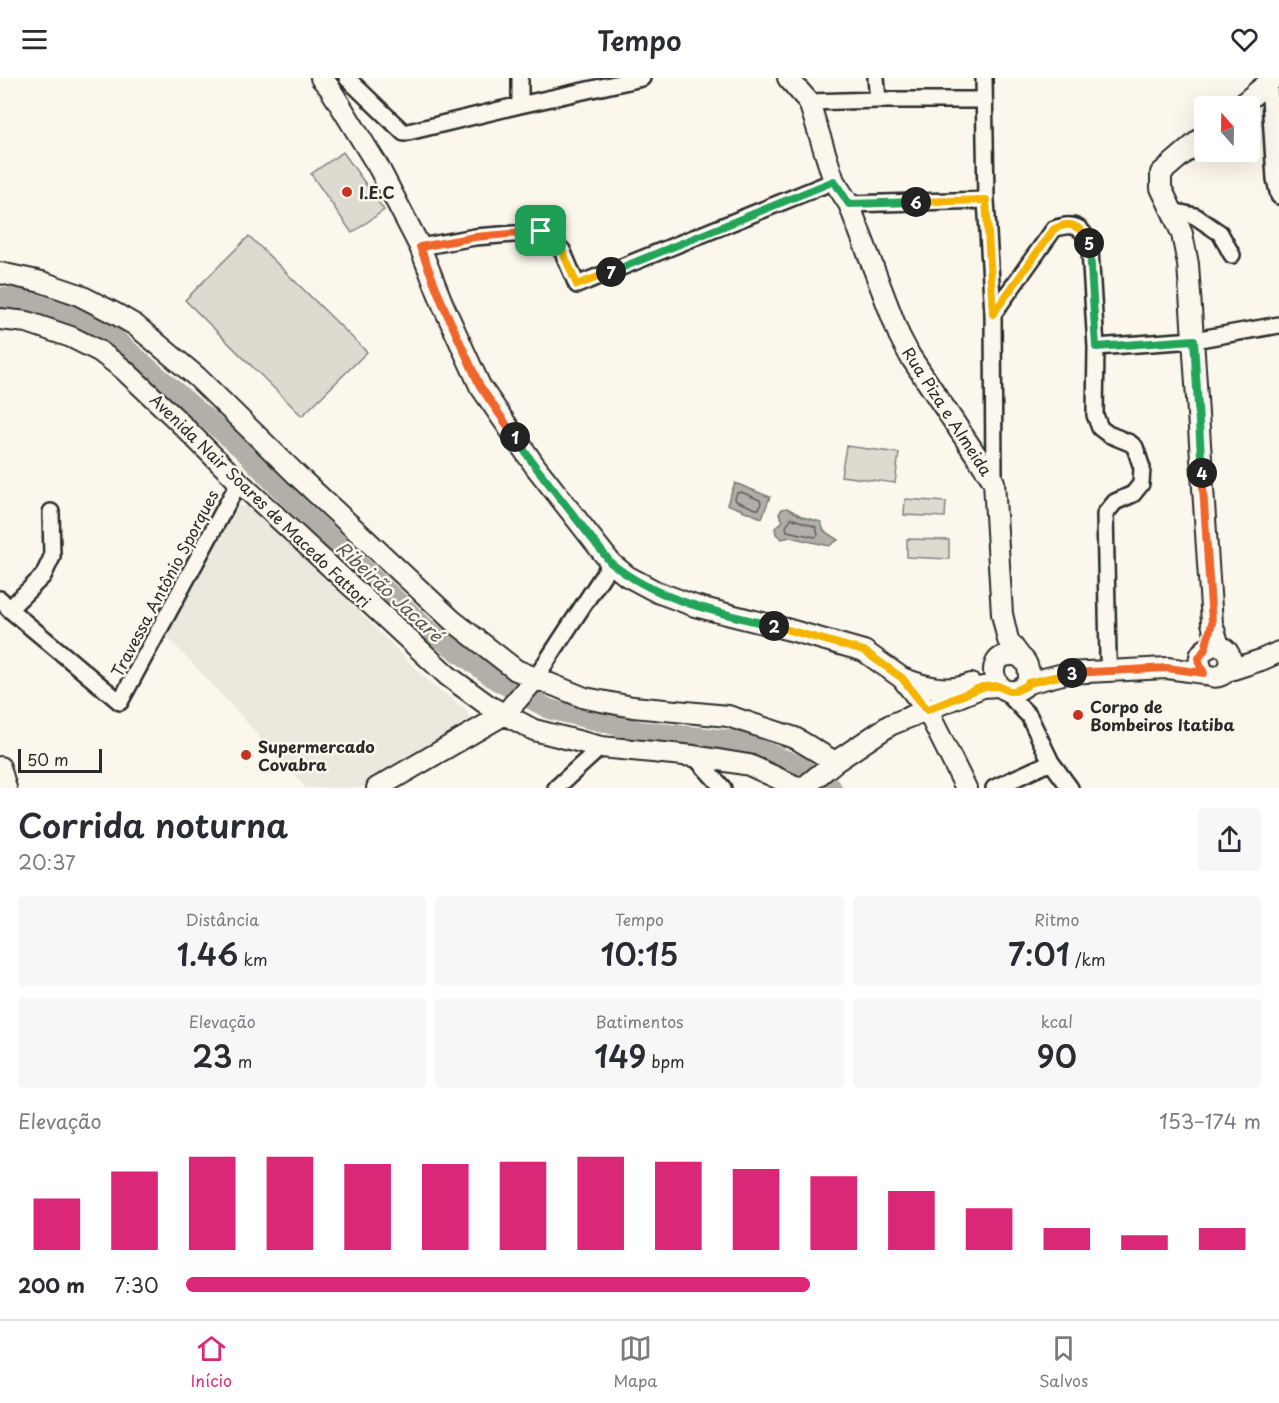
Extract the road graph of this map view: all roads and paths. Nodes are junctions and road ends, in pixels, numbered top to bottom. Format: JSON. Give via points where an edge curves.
{"nodes":[{"id":1,"x":321,"y":78,"type":"edge"},
{"id":2,"x":347,"y":78,"type":"edge"},
{"id":3,"x":520,"y":78,"type":"edge"},
{"id":4,"x":642,"y":78,"type":"edge"},
{"id":5,"x":788,"y":78,"type":"edge"},
{"id":6,"x":876,"y":78,"type":"edge"},
{"id":7,"x":984,"y":78,"type":"edge"},
{"id":8,"x":1271,"y":80,"type":"edge"},
{"id":9,"x":1252,"y":96,"type":"edge"},
{"id":10,"x":878,"y":100,"type":"junction"},
{"id":11,"x":984,"y":100,"type":"junction"},
{"id":12,"x":809,"y":102,"type":"junction"},
{"id":13,"x":520,"y":105,"type":"junction"},
{"id":14,"x":1194,"y":145,"type":"edge"},
{"id":15,"x":834,"y":181,"type":"junction"},
{"id":16,"x":1279,"y":195,"type":"edge"},
{"id":17,"x":986,"y":200,"type":"junction"},
{"id":18,"x":849,"y":204,"type":"junction"},
{"id":19,"x":1172,"y":211,"type":"junction"},
{"id":20,"x":420,"y":247,"type":"junction"},
{"id":21,"x":1232,"y":255,"type":"dead end"},
{"id":22,"x":0,"y":273,"type":"edge"},
{"id":23,"x":993,"y":314,"type":"junction"},
{"id":24,"x":0,"y":320,"type":"edge"},
{"id":25,"x":1279,"y":325,"type":"edge"},
{"id":26,"x":1194,"y":340,"type":"junction"},
{"id":27,"x":1096,"y":347,"type":"junction"},
{"id":28,"x":239,"y":482,"type":"junction"},
{"id":29,"x":994,"y":482,"type":"junction"},
{"id":30,"x":51,"y":512,"type":"dead end"},
{"id":31,"x":611,"y":563,"type":"junction"},
{"id":32,"x":4,"y":604,"type":"edge"},
{"id":33,"x":1002,"y":614,"type":"junction"},
{"id":34,"x":1270,"y":656,"type":"edge"},
{"id":35,"x":1214,"y":658,"type":"junction"},
{"id":36,"x":1024,"y":661,"type":"junction"},
{"id":37,"x":1109,"y":671,"type":"junction"},
{"id":38,"x":1067,"y":673,"type":"junction"},
{"id":39,"x":998,"y":677,"type":"junction"},
{"id":40,"x":902,"y":678,"type":"junction"},
{"id":41,"x":533,"y":681,"type":"junction"},
{"id":42,"x":1027,"y":685,"type":"junction"},
{"id":43,"x":927,"y":710,"type":"junction"},
{"id":44,"x":507,"y":712,"type":"junction"},
{"id":45,"x":1029,"y":716,"type":"junction"},
{"id":46,"x":890,"y":725,"type":"junction"},
{"id":47,"x":601,"y":747,"type":"junction"},
{"id":48,"x":694,"y":756,"type":"junction"},
{"id":49,"x":1051,"y":762,"type":"junction"},
{"id":50,"x":832,"y":765,"type":"junction"},
{"id":51,"x":0,"y":767,"type":"edge"},
{"id":52,"x":804,"y":786,"type":"edge"},
{"id":53,"x":6,"y":788,"type":"edge"},
{"id":54,"x":377,"y":788,"type":"edge"},
{"id":55,"x":556,"y":788,"type":"edge"},
{"id":56,"x":723,"y":788,"type":"edge"},
{"id":57,"x":966,"y":788,"type":"edge"},
{"id":58,"x":994,"y":788,"type":"edge"},
{"id":59,"x":1070,"y":788,"type":"edge"}],
"edges":[{"from":1,"to":20,"type":"main road","via":[[380,168]]},
{"from":2,"to":13,"type":"street","via":[[404,133]]},
{"from":3,"to":13,"type":"street"},
{"from":4,"to":13,"type":"street"},
{"from":5,"to":12,"type":"main road","name":"Rua Piza e Almeida"},
{"from":6,"to":10,"type":"street"},
{"from":7,"to":11,"type":"street"},
{"from":8,"to":9,"type":"main road"},
{"from":8,"to":16,"type":"street"},
{"from":10,"to":11,"type":"street"},
{"from":10,"to":12,"type":"street"},
{"from":11,"to":17,"type":"street"},
{"from":12,"to":15,"type":"main road","name":"Rua Piza e Almeida"},
{"from":14,"to":19,"type":"main road","via":[[1161,173],[1161,188]]},
{"from":15,"to":18,"type":"main road","name":"Rua Piza e Almeida"},
{"from":15,"to":20,"type":"street","via":[[577,285],[562,250],[541,231]]},
{"from":17,"to":18,"type":"street"},
{"from":17,"to":23,"type":"street"},
{"from":18,"to":29,"type":"main road","name":"Rua Piza e Almeida","via":[[899,335]]},
{"from":19,"to":21,"type":"street","via":[[1195,216],[1220,233]]},
{"from":19,"to":26,"type":"main road","via":[[1188,264]]},
{"from":20,"to":31,"type":"main road","via":[[480,386],[535,466]]},
{"from":22,"to":41,"type":"main road","via":[[68,291],[135,325],[197,377],[453,621]]},
{"from":23,"to":27,"type":"street","via":[[1054,229],[1067,224],[1087,238],[1090,250]]},
{"from":23,"to":29,"type":"street"},
{"from":24,"to":28,"type":"main road","name":"Avenida Nair Soares de Macedo Fattori","via":[[27,322],[99,351],[123,369]]},
{"from":25,"to":26,"type":"street"},
{"from":26,"to":27,"type":"street"},
{"from":26,"to":35,"type":"main road"},
{"from":27,"to":37,"type":"street","via":[[1095,415],[1100,428],[1135,447],[1142,468],[1141,484],[1133,494],[1115,502],[1105,514]]},
{"from":28,"to":32,"type":"street","name":"Travessa Antônio Sporques","via":[[120,702]]},
{"from":28,"to":44,"type":"main road","name":"Avenida Nair Soares de Macedo Fattori","via":[[448,676],[489,706]]},
{"from":29,"to":33,"type":"main road"},
{"from":30,"to":32,"type":"street","via":[[52,557],[48,567],[43,576]]},
{"from":31,"to":40,"type":"main road","via":[[657,592],[695,606],[864,651]]},
{"from":31,"to":41,"type":"street"},
{"from":33,"to":36,"type":"main road","via":[[1008,640]]},
{"from":33,"to":39,"type":"main road"},
{"from":34,"to":35,"type":"main road"},
{"from":35,"to":37,"type":"main road","via":[[1167,668]]},
{"from":36,"to":38,"type":"main road"},
{"from":36,"to":39,"type":"main road","via":[[1011,655],[1000,659]]},
{"from":36,"to":42,"type":"main road","via":[[1029,674]]},
{"from":37,"to":38,"type":"main road"},
{"from":38,"to":42,"type":"main road"},
{"from":39,"to":40,"type":"main road","via":[[956,688],[923,686]]},
{"from":39,"to":42,"type":"main road","via":[[1009,691]]},
{"from":39,"to":43,"type":"main road"},
{"from":39,"to":45,"type":"street"},
{"from":40,"to":43,"type":"main road"},
{"from":40,"to":46,"type":"main road","via":[[906,693],[903,709]]},
{"from":41,"to":44,"type":"main road"},
{"from":41,"to":50,"type":"main road","via":[[585,698],[728,716],[795,738]]},
{"from":42,"to":45,"type":"street"},
{"from":43,"to":46,"type":"main road"},
{"from":43,"to":57,"type":"main road"},
{"from":44,"to":47,"type":"main road","name":"Avenida Nair Soares de Macedo Fattori","via":[[534,730]]},
{"from":44,"to":54,"type":"main road"},
{"from":45,"to":49,"type":"street"},
{"from":46,"to":50,"type":"main road"},
{"from":47,"to":48,"type":"main road","name":"Avenida Nair Soares de Macedo Fattori"},
{"from":47,"to":55,"type":"street"},
{"from":48,"to":52,"type":"main road","name":"Avenida Nair Soares de Macedo Fattori","via":[[749,765]]},
{"from":48,"to":56,"type":"street"},
{"from":49,"to":58,"type":"street"},
{"from":49,"to":59,"type":"street"},
{"from":50,"to":52,"type":"main road"},
{"from":51,"to":53,"type":"main road"}]}
